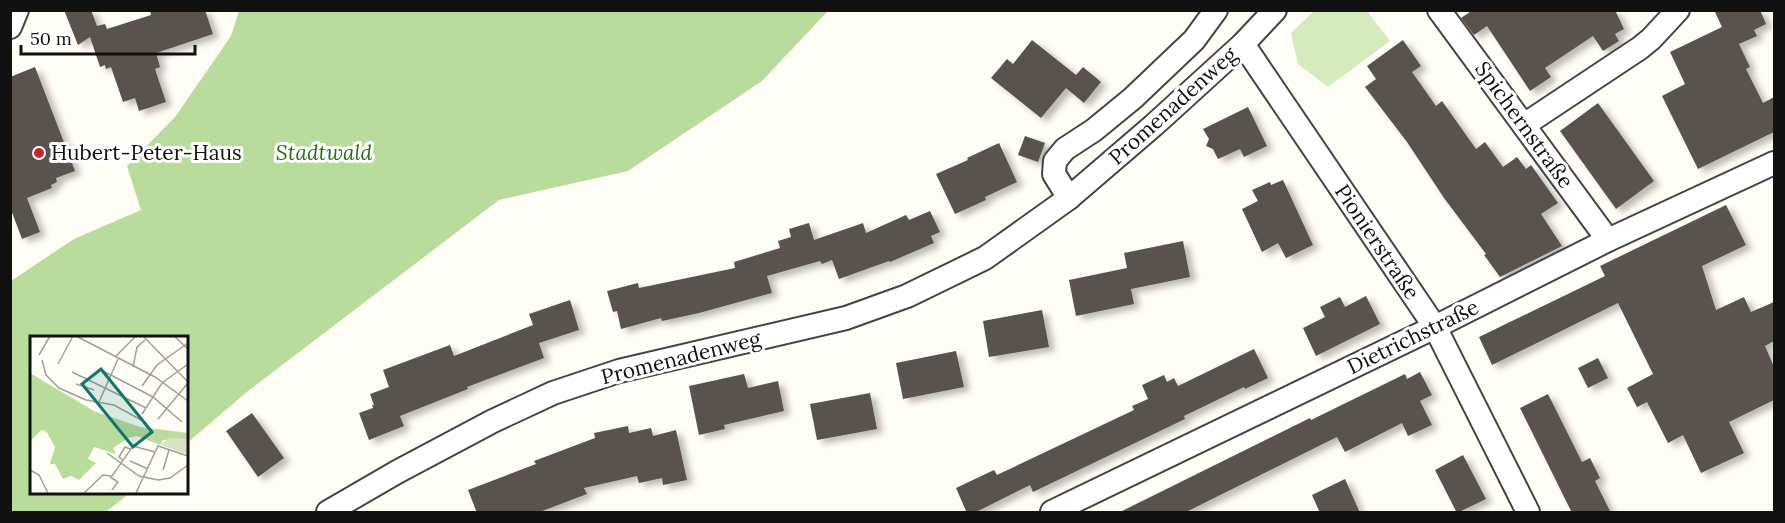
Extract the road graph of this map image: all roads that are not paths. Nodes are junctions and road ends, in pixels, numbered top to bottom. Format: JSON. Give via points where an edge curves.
{"nodes":[{"id":1,"x":17,"y":10,"type":"edge"},
{"id":2,"x":1216,"y":10,"type":"edge"},
{"id":3,"x":1275,"y":10,"type":"edge"},
{"id":4,"x":1439,"y":10,"type":"edge"},
{"id":5,"x":1678,"y":10,"type":"edge"},
{"id":6,"x":10,"y":27,"type":"edge"},
{"id":7,"x":1242,"y":44,"type":"junction"},
{"id":8,"x":1524,"y":125,"type":"junction"},
{"id":9,"x":1774,"y":163,"type":"edge"},
{"id":10,"x":1069,"y":198,"type":"junction"},
{"id":11,"x":1608,"y":240,"type":"junction"},
{"id":12,"x":1435,"y":327,"type":"junction"},
{"id":13,"x":328,"y":513,"type":"edge"},
{"id":14,"x":1053,"y":513,"type":"edge"},
{"id":15,"x":1528,"y":513,"type":"edge"}],
"edges":[{"from":1,"to":6,"type":"street"},
{"from":2,"to":10,"type":"street","name":"Promenadenweg","via":[[1194,40],[1142,90],[1055,161],[1054,174]]},
{"from":3,"to":7,"type":"street","name":"Promenadenweg"},
{"from":4,"to":8,"type":"street","name":"Spichernstraße"},
{"from":5,"to":8,"type":"street","via":[[1640,48]]},
{"from":7,"to":10,"type":"street","name":"Promenadenweg"},
{"from":7,"to":12,"type":"street","name":"Pionierstraße"},
{"from":8,"to":11,"type":"street","name":"Spichernstraße"},
{"from":9,"to":11,"type":"street","name":"Dietrichstraße"},
{"from":10,"to":13,"type":"street","name":"Promenadenweg","via":[[985,258],[907,296],[846,318],[619,371],[553,393],[397,472]]},
{"from":11,"to":12,"type":"street","name":"Dietrichstraße"},
{"from":12,"to":14,"type":"street","name":"Dietrichstraße"},
{"from":12,"to":15,"type":"street","name":"Pionierstraße"}]}
